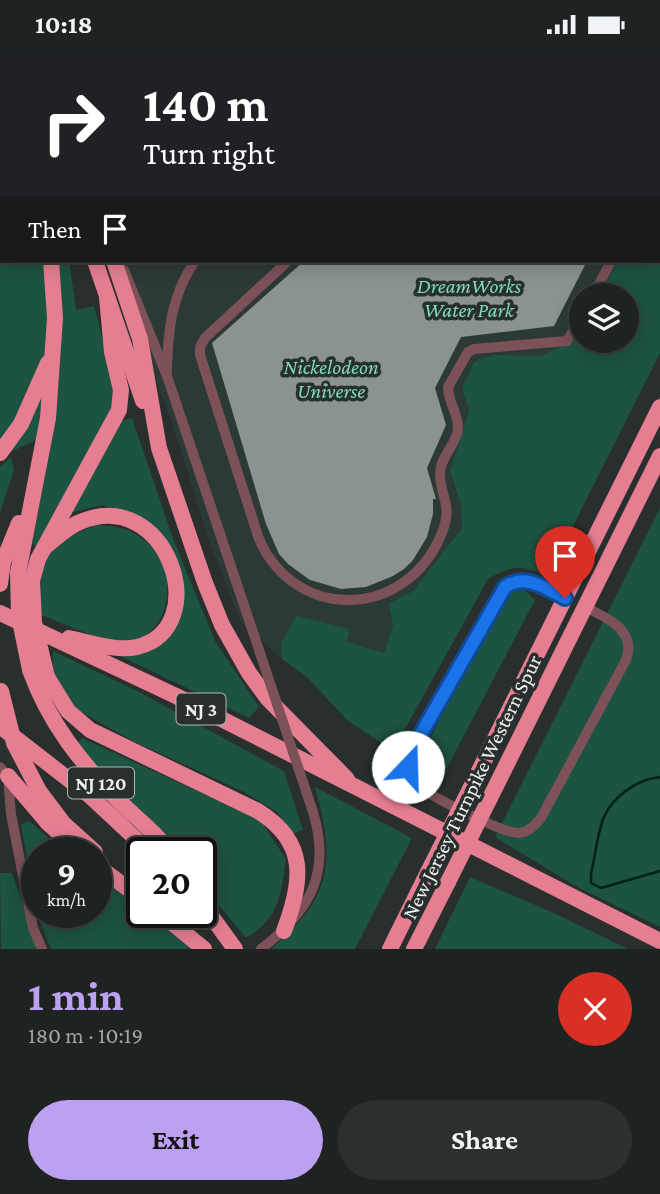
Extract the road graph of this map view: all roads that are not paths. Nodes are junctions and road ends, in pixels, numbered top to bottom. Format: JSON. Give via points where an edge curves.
{"nodes":[{"id":1,"x":51,"y":263,"type":"edge"},
{"id":2,"x":96,"y":263,"type":"edge"},
{"id":3,"x":115,"y":263,"type":"edge"},
{"id":4,"x":122,"y":263,"type":"edge"},
{"id":5,"x":194,"y":263,"type":"edge"},
{"id":6,"x":283,"y":263,"type":"edge"},
{"id":7,"x":610,"y":263,"type":"edge"},
{"id":8,"x":600,"y":283,"type":"edge"},
{"id":9,"x":107,"y":297,"type":"junction"},
{"id":10,"x":569,"y":338,"type":"edge"},
{"id":11,"x":53,"y":352,"type":"junction"},
{"id":12,"x":167,"y":376,"type":"junction"},
{"id":13,"x":660,"y":407,"type":"edge"},
{"id":14,"x":159,"y":448,"type":"junction"},
{"id":15,"x":0,"y":453,"type":"edge"},
{"id":16,"x":660,"y":456,"type":"edge"},
{"id":17,"x":33,"y":491,"type":"junction"},
{"id":18,"x":45,"y":547,"type":"junction"},
{"id":19,"x":25,"y":577,"type":"junction"},
{"id":20,"x":0,"y":584,"type":"edge"},
{"id":21,"x":565,"y":598,"type":"junction"},
{"id":22,"x":584,"y":607,"type":"junction"},
{"id":23,"x":0,"y":613,"type":"edge"},
{"id":24,"x":44,"y":632,"type":"junction"},
{"id":25,"x":1,"y":686,"type":"edge"},
{"id":26,"x":0,"y":726,"type":"edge"},
{"id":27,"x":4,"y":771,"type":"edge"},
{"id":28,"x":356,"y":788,"type":"junction"},
{"id":29,"x":63,"y":837,"type":"edge"},
{"id":30,"x":78,"y":837,"type":"edge"},
{"id":31,"x":134,"y":837,"type":"edge"},
{"id":32,"x":154,"y":837,"type":"edge"},
{"id":33,"x":217,"y":925,"type":"edge"},
{"id":34,"x":178,"y":928,"type":"edge"},
{"id":35,"x":190,"y":928,"type":"edge"},
{"id":36,"x":280,"y":934,"type":"junction"},
{"id":37,"x":660,"y":941,"type":"edge"},
{"id":38,"x":42,"y":949,"type":"edge"},
{"id":39,"x":204,"y":949,"type":"edge"},
{"id":40,"x":212,"y":949,"type":"edge"},
{"id":41,"x":235,"y":949,"type":"edge"},
{"id":42,"x":261,"y":949,"type":"edge"},
{"id":43,"x":390,"y":949,"type":"edge"},
{"id":44,"x":414,"y":949,"type":"edge"}],
"edges":[{"from":1,"to":11,"type":"highway","number":"NJ 120"},
{"from":2,"to":9,"type":"highway"},
{"from":3,"to":14,"type":"highway","via":[[140,339]]},
{"from":4,"to":12,"type":"street"},
{"from":5,"to":12,"type":"street","via":[[172,306]]},
{"from":6,"to":10,"type":"street","via":[[200,347],[259,539],[278,570],[318,596],[364,599],[394,589],[418,571],[434,550],[446,519],[440,469],[458,432],[448,387],[468,352]]},
{"from":7,"to":8,"type":"street"},
{"from":9,"to":14,"type":"highway"},
{"from":9,"to":18,"type":"highway","via":[[120,404]]},
{"from":11,"to":15,"type":"highway","via":[[21,424]]},
{"from":11,"to":17,"type":"highway","number":"NJ 120","via":[[48,418]]},
{"from":12,"to":36,"type":"street","bridge":true,"via":[[313,812],[320,846],[318,874],[308,901]]},
{"from":13,"to":21,"type":"highway","name":"New Jersey Turnpike Western Spur"},
{"from":14,"to":28,"type":"highway","via":[[210,597],[235,649],[279,712]]},
{"from":16,"to":22,"type":"highway","name":"New Jersey Turnpike Western Spur"},
{"from":17,"to":19,"type":"highway","number":"NJ 120"},
{"from":17,"to":20,"type":"highway","via":[[3,562]]},
{"from":18,"to":19,"type":"highway"},
{"from":18,"to":24,"type":"highway","via":[[83,520],[125,520],[162,545],[173,568],[176,591],[166,627],[137,647]]},
{"from":19,"to":32,"type":"highway","number":"NJ 120","bridge":true,"via":[[19,616],[30,670],[47,710],[86,767]]},
{"from":19,"to":36,"type":"highway","bridge":true,"via":[[47,677],[68,711],[90,730],[258,810],[282,829],[295,851],[298,872],[296,897]]},
{"from":21,"to":22,"type":"street","via":[[532,582],[505,587],[410,757],[409,771],[419,787],[500,829],[515,833],[533,826],[544,813],[629,648],[624,632]]},
{"from":21,"to":43,"type":"highway","name":"New Jersey Turnpike Western Spur","bridge":true},
{"from":22,"to":44,"type":"highway","name":"New Jersey Turnpike Western Spur","bridge":true},
{"from":23,"to":24,"type":"highway","number":"NJ 3"},
{"from":24,"to":28,"type":"highway","number":"NJ 3"},
{"from":25,"to":30,"type":"highway","bridge":true,"via":[[14,743],[38,791]]},
{"from":26,"to":31,"type":"highway","via":[[90,796]]},
{"from":27,"to":29,"type":"highway"},
{"from":27,"to":38,"type":"street","via":[[33,927]]},
{"from":28,"to":37,"type":"highway","number":"NJ 3"},
{"from":33,"to":41,"type":"highway"},
{"from":34,"to":39,"type":"highway"},
{"from":35,"to":40,"type":"highway"},
{"from":36,"to":42,"type":"street"}]}
